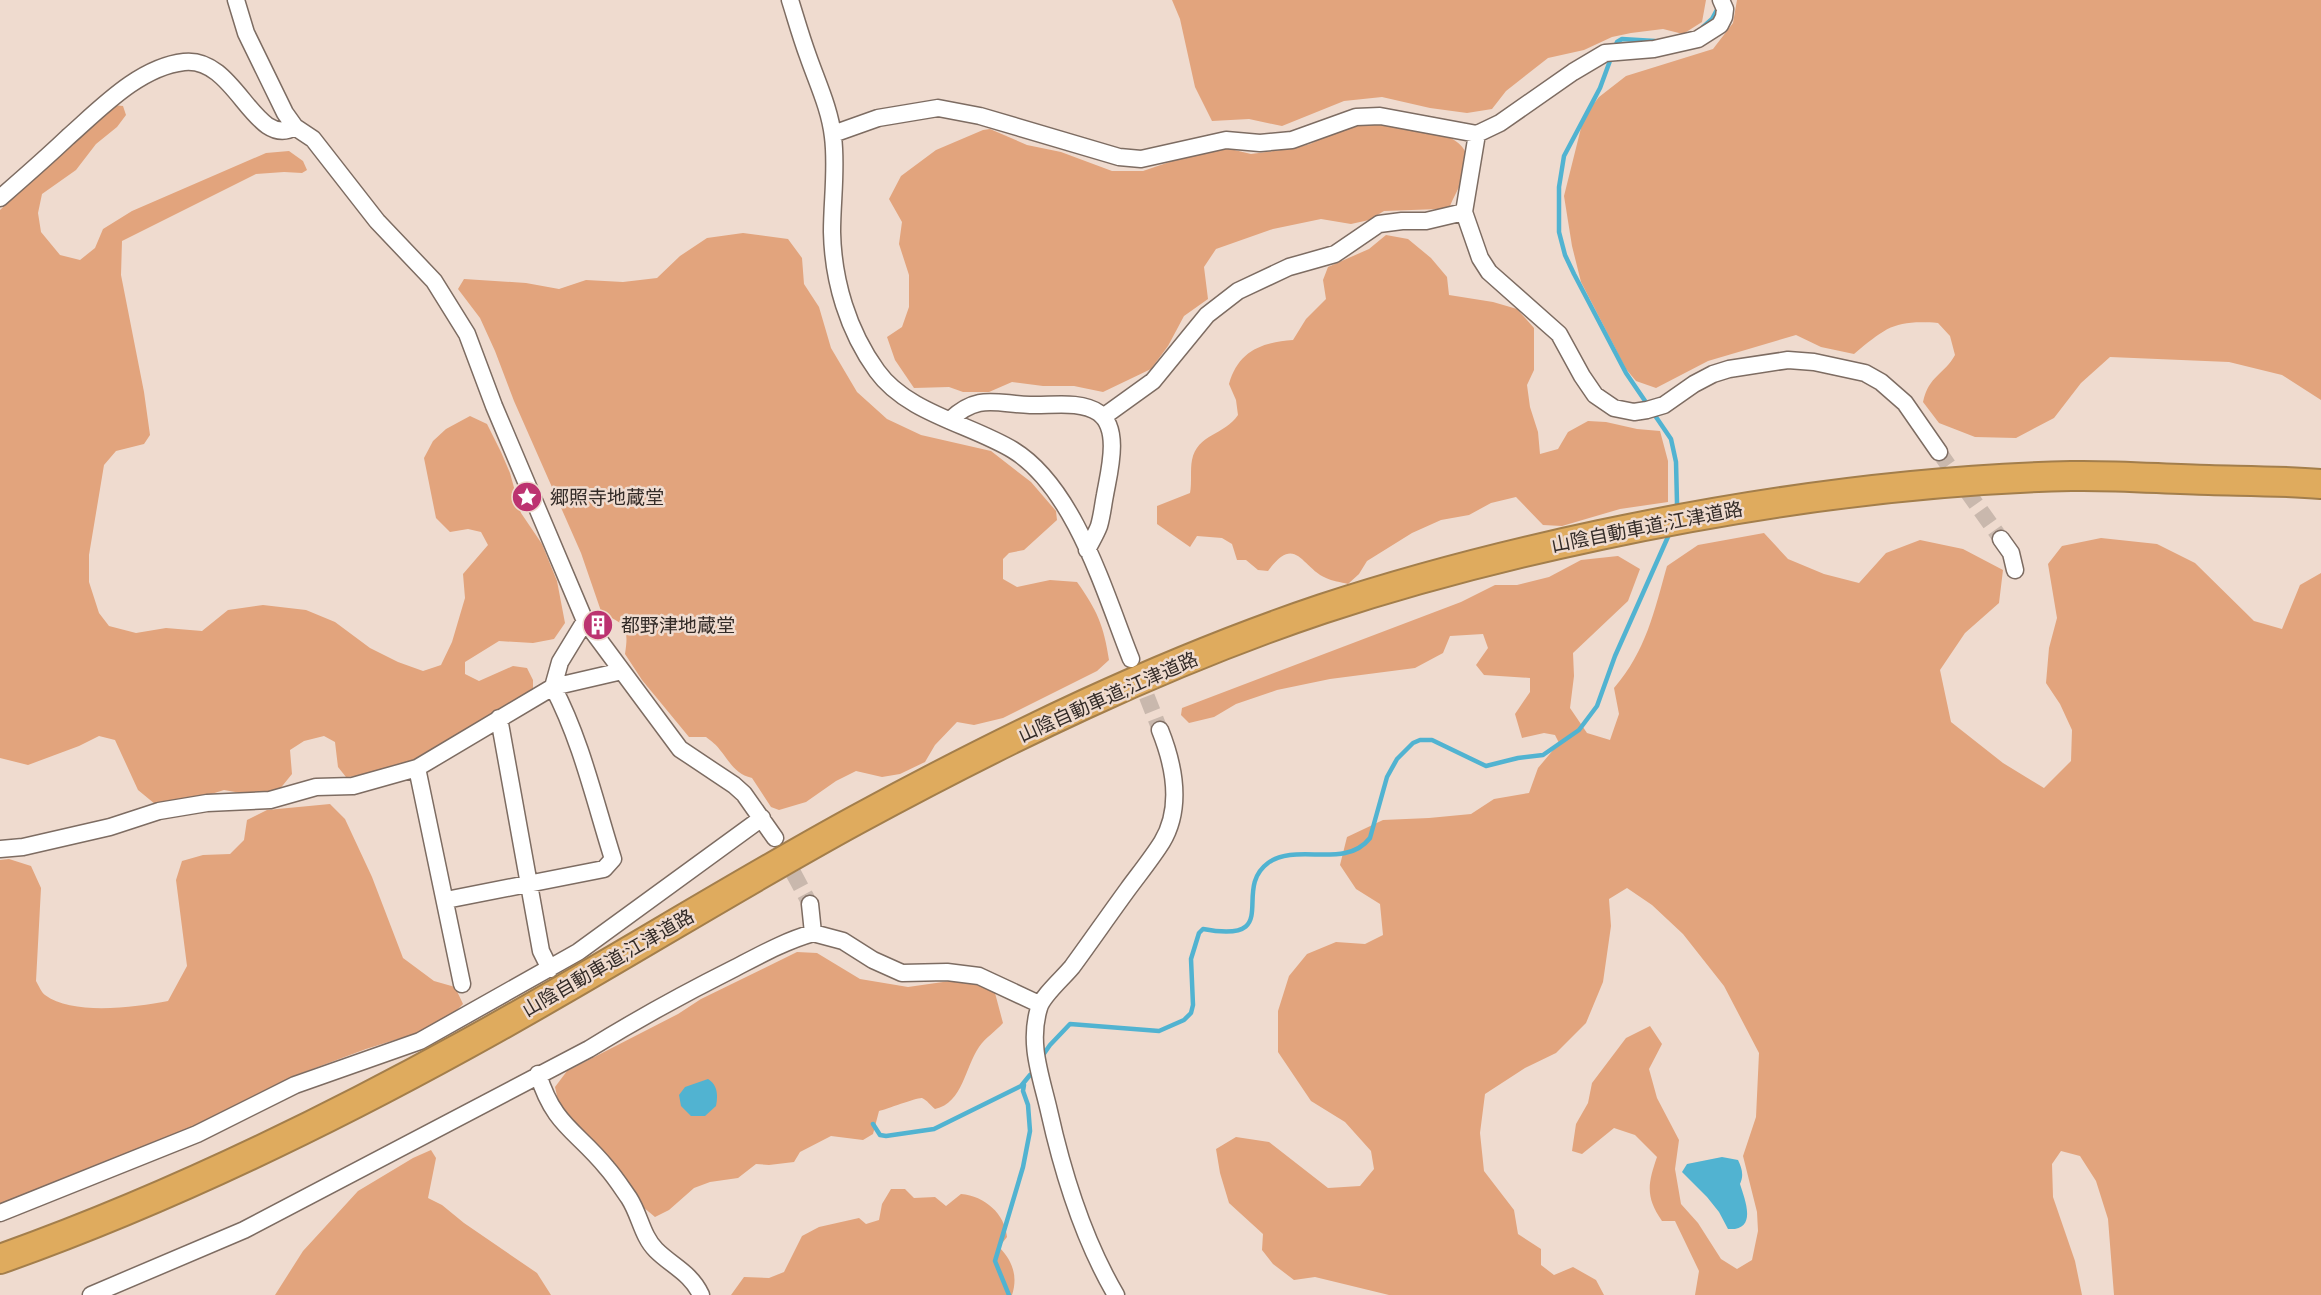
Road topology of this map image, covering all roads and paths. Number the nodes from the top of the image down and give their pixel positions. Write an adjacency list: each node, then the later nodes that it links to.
1 (236, 0): 4 (street)
2 (790, 0): 5 (street)
3 (1722, 2): 6 (street)
4 (295, 127): 7 (street); 16 (street)
5 (833, 134): 6 (street); 10 (street)
6 (1478, 134): 8 (street)
7 (0, 198)
8 (1464, 212): 9 (street); 11 (street)
9 (1103, 417): 10 (street); 14 (street)
10 (950, 420): 14 (street)
11 (1939, 452)
12 (2321, 484): 35 (highway, 山陰自動車道;江津道路)
13 (2001, 539): 15 (street)
14 (1087, 550): 17 (street)
15 (2015, 570)
16 (585, 621): 18 (street); 19 (street)
17 (1131, 659)
18 (622, 671): 19 (street); 23 (street)
19 (553, 687): 20 (street); 26 (street)
20 (499, 718): 22 (street); 26 (street)
21 (1160, 730): 32 (street)
22 (417, 768): 25 (street); 27 (street)
23 (762, 818): 24 (street); 30 (street)
24 (775, 838)
25 (0, 849)
26 (528, 884): 27 (street); 30 (street)
27 (446, 900): 31 (street)
28 (810, 904): 29 (street)
29 (813, 933): 32 (street); 33 (street)
30 (550, 969): 34 (street)
31 (462, 984)
32 (1039, 1004): 38 (street)
33 (538, 1074): 36 (street); 37 (street)
34 (0, 1213)
35 (0, 1259)
36 (91, 1295)
37 (701, 1295)
38 (1116, 1295)

